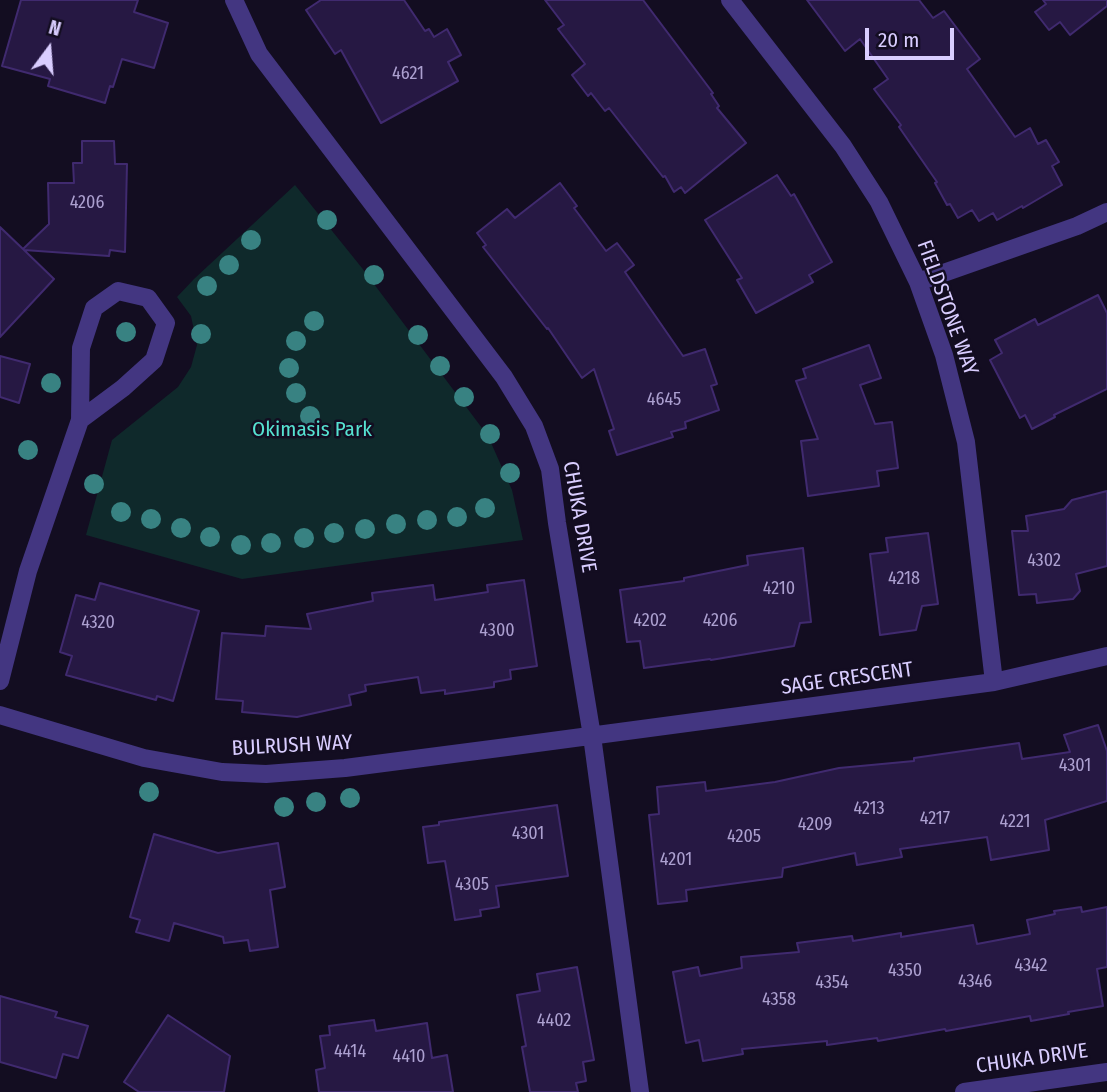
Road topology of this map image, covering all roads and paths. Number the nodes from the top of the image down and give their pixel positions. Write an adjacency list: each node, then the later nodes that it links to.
1 (234, 0): 10 (street, CHUKA DRIVE)
2 (730, 0): 4 (street, FIELDSTONE WAY)
3 (1107, 212): 4 (street)
4 (918, 282): 8 (street, FIELDSTONE WAY)
5 (80, 420): 5 (street); 7 (street)
6 (1107, 656): 8 (street, SAGE CRESCENT)
7 (0, 681)
8 (994, 682): 10 (street, SAGE CRESCENT)
9 (0, 715): 10 (street, BULRUSH WAY)
10 (592, 736): 12 (street, CHUKA DRIVE)
11 (1107, 1072): 13 (street, CHUKA DRIVE)
12 (639, 1092)
13 (964, 1092)

